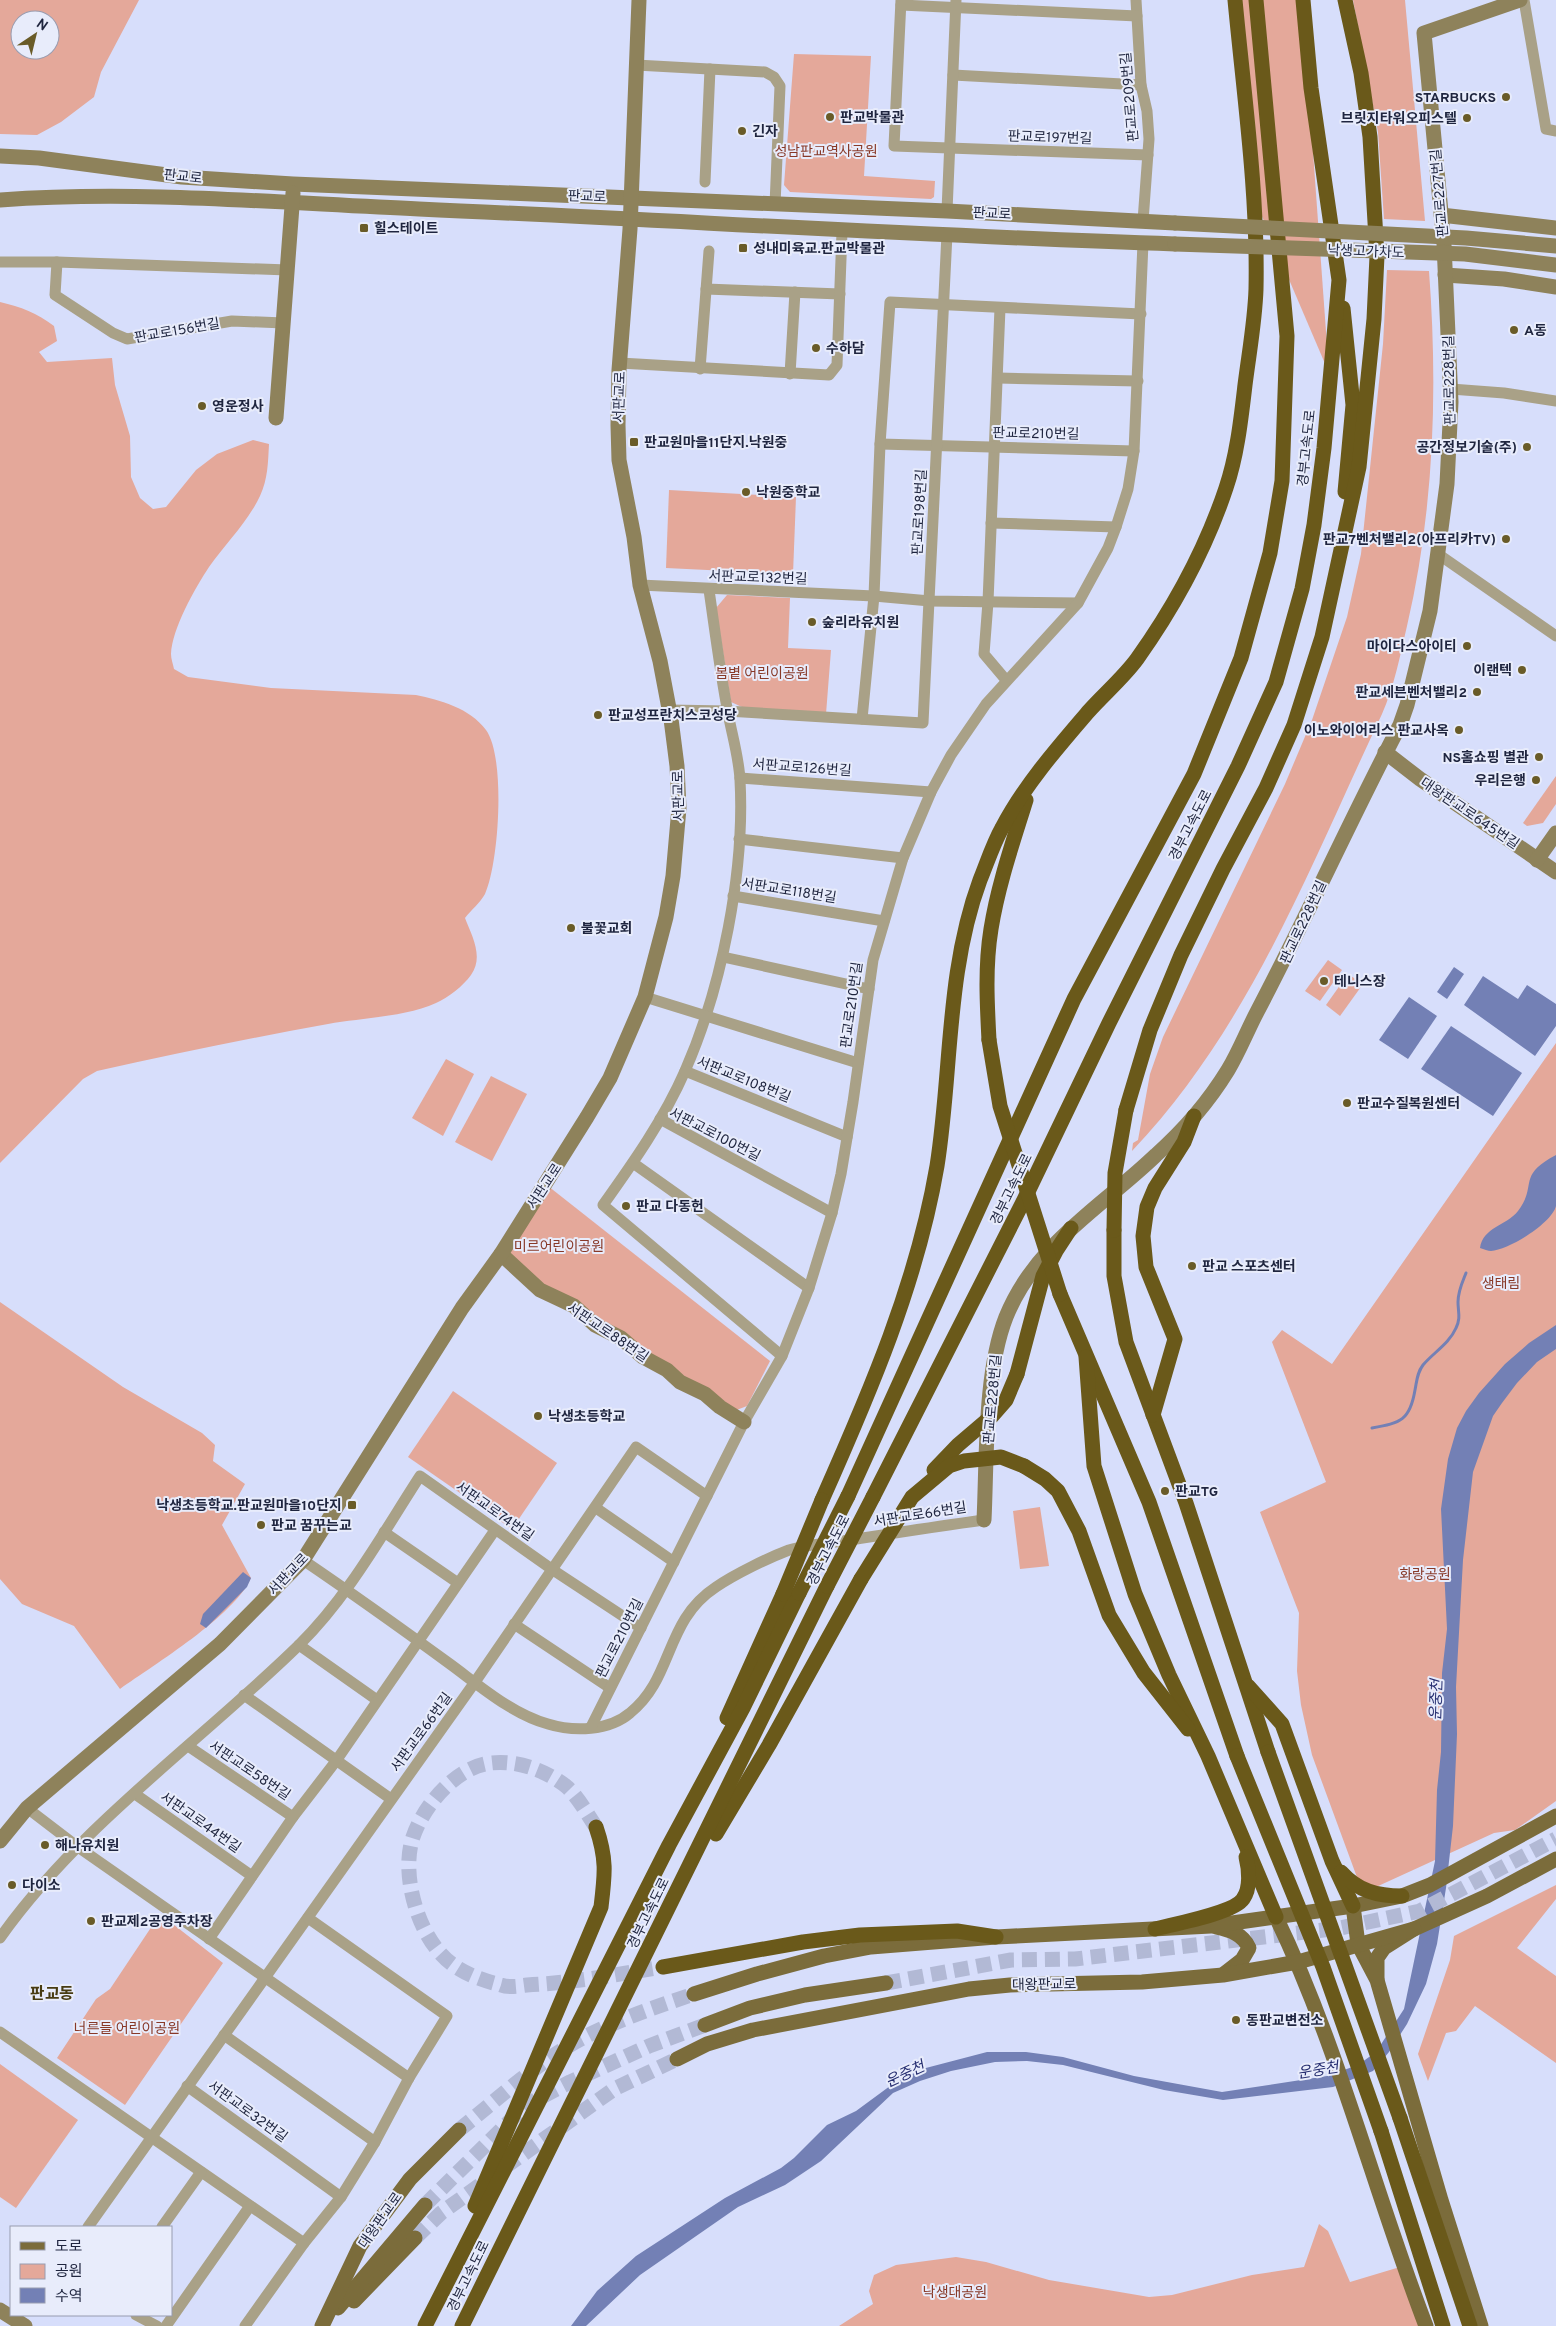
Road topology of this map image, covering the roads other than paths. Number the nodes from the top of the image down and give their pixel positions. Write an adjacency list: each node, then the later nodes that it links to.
1 (639, 0): 12 (street)
2 (1136, 0): 11 (street, 판교로209번길)
3 (1235, 0): 82 (highway)
4 (1256, 0): 141 (highway, 경부고속도로, bridge)
5 (1303, 0): 44 (highway, 경부고속도로)
6 (1345, 0): 68 (highway)
7 (1520, 0): 27 (street, 판교로227번길)
8 (1524, 0): 16 (street)
9 (901, 2): 10 (street, 판교로197번길); 17 (street, 판교로197번길)
10 (956, 3): 11 (street, 판교로197번길); 14 (street)
11 (1137, 16): 15 (street, 판교로209번길)
12 (636, 65): 13 (street); 22 (street)
13 (710, 69): 20 (street); 25 (street)
14 (953, 75): 15 (street); 17 (street)
15 (1141, 85): 18 (street, 판교로209번길)
16 (1556, 131)
17 (950, 148): 18 (street, 판교로197번길); 26 (street)
18 (1148, 155): 29 (street, 판교로209번길)
19 (0, 156): 21 (street, 판교로)
20 (706, 182)
21 (293, 184): 22 (street, 판교로); 24 (street)
22 (631, 197): 25 (street, 판교로); 28 (street, 서판교로)
23 (0, 200): 24 (street, 판교로)
24 (293, 203): 28 (street, 판교로); 42 (street)
25 (775, 204): 26 (street, 판교로)
26 (947, 211): 29 (street, 판교로)
27 (1441, 215): 31 (street); 36 (street, 판교로227번길)
28 (630, 218): 32 (street, 판교로); 53 (street, 서판교로)
29 (1143, 221): 30 (street, 판교로)
30 (1176, 223): 37 (street, 낙생고가차도, bridge)
31 (1556, 228)
32 (842, 232): 33 (street, 판교로); 48 (street)
33 (947, 234): 34 (street, 판교로); 49 (street, 판교로198번길)
34 (1143, 243): 35 (street, 판교로); 51 (street, 판교로210번길)
35 (1175, 244): 41 (street, 낙생고가차도, bridge)
36 (1444, 244): 43 (street, 판교로228번길)
37 (1556, 246)
38 (709, 251): 46 (street)
39 (0, 262): 40 (street)
40 (57, 262): 42 (street); 52 (street, 판교로156번길)
41 (1556, 265)
42 (288, 270): 52 (street)
43 (1446, 275): 45 (street); 58 (street, 판교로228번길)
44 (1339, 280): 68 (highway); 151 (highway, 경부고속도로, bridge)
45 (1556, 287)
46 (706, 289): 47 (street); 54 (street)
47 (795, 292): 48 (street); 55 (street)
48 (840, 294): 55 (street, 서판교로)
49 (943, 303): 50 (street); 61 (street); 62 (street, 판교로198번길)
50 (1000, 308): 51 (street); 56 (street)
51 (1141, 314): 57 (street, 판교로210번길)
52 (284, 323): 60 (street)
53 (620, 363): 54 (street, 서판교로); 69 (street, 서판교로)
54 (700, 369): 55 (street, 서판교로)
55 (790, 374)
56 (998, 378): 57 (street); 63 (street)
57 (1138, 381): 64 (street, 판교로210번길)
58 (1451, 389): 59 (street); 67 (street, 판교로228번길)
59 (1556, 401)
60 (276, 418)
61 (880, 444): 62 (street); 71 (street)
62 (937, 445): 63 (street, 판교로210번길); 72 (street, 판교로198번길)
63 (994, 448): 64 (street, 판교로210번길); 65 (street)
64 (1134, 450): 66 (street, 판교로210번길)
65 (991, 523): 66 (street); 73 (street)
66 (1116, 527): 74 (street, 판교로210번길)
67 (1438, 554): 75 (street); 80 (street, 판교로228번길)
68 (1338, 561): 107 (highway, bridge)
69 (640, 585): 70 (street, 서판교로132번길); 77 (street, 서판교로)
70 (708, 590): 71 (street, 서판교로132번길); 78 (street, 서판교로126번길)
71 (874, 596): 72 (street, 서판교로132번길); 79 (street)
72 (930, 601): 73 (street, 서판교로132번길); 79 (street, 판교로198번길)
73 (988, 602): 74 (street, 서판교로132번길); 76 (street)
74 (1078, 603): 76 (street, 판교로210번길)
75 (1556, 636)
76 (1006, 680): 83 (street, 판교로210번길)
77 (670, 710): 78 (street); 93 (street, 서판교로)
78 (727, 711): 79 (street); 81 (street, 서판교로126번길)
79 (862, 719)
80 (1385, 752): 87 (street, 대왕판교로645번길); 97 (street, 판교로228번길)
81 (740, 778): 83 (street, 서판교로126번길); 85 (street, 서판교로118번길)
82 (1033, 779): 106 (highway, bridge); 141 (highway, bridge)
83 (931, 792): 86 (street, 판교로210번길)
84 (1556, 833): 87 (street)
85 (739, 838): 86 (street); 89 (street, 서판교로118번길)
86 (903, 858): 90 (street, 판교로210번길)
87 (1537, 860): 88 (street, 대왕판교로645번길)
88 (1556, 872)
89 (732, 896): 90 (street, 서판교로118번길); 91 (street, 서판교로108번길)
90 (884, 921): 92 (street, 판교로210번길)
91 (723, 957): 92 (street); 94 (street, 서판교로108번길)
92 (869, 989): 95 (street, 판교로210번길)
93 (645, 997): 94 (street); 103 (street, 서판교로)
94 (706, 1014): 95 (street); 96 (street, 서판교로108번길)
95 (858, 1063): 99 (street, 판교로210번길)
96 (685, 1071): 98 (street); 99 (street, 서판교로108번길)
97 (1194, 1116): 102 (street, 판교로228번길); 107 (highway)
98 (660, 1119): 100 (street, 서판교로100번길); 101 (street, 서판교로100번길)
99 (847, 1137): 101 (street, 판교로210번길)
100 (633, 1163): 104 (street); 105 (street)
101 (832, 1213): 104 (street, 판교로210번길)
102 (1071, 1228): 110 (highway, bridge); 112 (street, 판교로228번길)
103 (500, 1254): 108 (street, 서판교로88번길); 115 (street, 서판교로)
104 (809, 1288): 105 (street, 판교로210번길)
105 (782, 1356): 108 (street, 판교로210번길)
106 (1086, 1357): 131 (highway); 193 (highway, bridge)
107 (1154, 1415): 124 (highway)
108 (744, 1422): 109 (street, 판교로210번길)
109 (707, 1496): 111 (street); 116 (street, 판교로210번길)
110 (912, 1497): 131 (highway, bridge); 151 (highway, bridge)
111 (596, 1508): 116 (street); 117 (street)
112 (984, 1520): 129 (street, 서판교로66번길)
113 (495, 1530): 114 (street, 서판교로74번길); 117 (street, 서판교로74번길); 118 (street)
114 (384, 1532): 118 (street); 119 (street)
115 (303, 1560): 119 (street, 서판교로66번길); 135 (street, 서판교로)
116 (674, 1562): 121 (street, 판교로210번길)
117 (553, 1570): 120 (street, 서판교로66번길); 121 (street, 서판교로74번길)
118 (458, 1583): 122 (street)
119 (345, 1589): 122 (street, 서판교로66번길); 123 (street)
120 (514, 1624): 125 (street, 서판교로66번길); 126 (street)
121 (640, 1628): 126 (street, 판교로210번길)
122 (418, 1641): 125 (street, 서판교로66번길); 128 (street)
123 (299, 1645): 127 (street, 서판교로58번길); 128 (street)
124 (1243, 1679): 144 (highway); 194 (highway, bridge)
125 (475, 1682): 129 (street, 서판교로66번길); 134 (street, 서판교로66번길)
126 (610, 1688): 129 (street, 판교로210번길)
127 (244, 1695): 130 (street, 서판교로58번길); 132 (street)
128 (377, 1700): 132 (street, 서판교로58번길)
129 (591, 1727)
130 (188, 1746): 133 (street); 137 (street, 서판교로58번길)
131 (1208, 1756): 139 (highway)
132 (336, 1761): 134 (street); 137 (street, 서판교로58번길)
133 (135, 1794): 142 (street); 145 (street, 서판교로44번길)
134 (391, 1799): 149 (street)
135 (27, 1808): 140 (street, 서판교로); 142 (street)
136 (1556, 1816): 146 (main road)
137 (293, 1817): 145 (street)
138 (596, 1827): 190 (highway)
139 (1240, 1828): 148 (highway); 152 (highway)
140 (0, 1842)
141 (669, 1845): 190 (highway, 경부고속도로)
142 (78, 1847): 154 (street); 156 (street)
143 (1556, 1859): 155 (main road, 대왕판교로)
144 (1332, 1860): 146 (highway); 147 (highway)
145 (252, 1876): 156 (street)
146 (1402, 1896): 147 (main road)
147 (1353, 1906): 148 (main road); 157 (main road)
148 (1276, 1917): 150 (main road); 158 (main road)
149 (308, 1918): 161 (street); 169 (street)
150 (1212, 1926): 152 (main road); 160 (main road)
151 (659, 1928): 191 (highway, 경부고속도로)
152 (1155, 1930): 153 (main road)
153 (996, 1937): 159 (highway); 164 (main road)
154 (0, 1938)
155 (1396, 1938): 157 (main road, 대왕판교로); 163 (main road)
156 (208, 1939): 161 (street)
157 (1358, 1944): 158 (main road, 대왕판교로); 163 (main road)
158 (1298, 1962): 160 (main road, 대왕판교로); 192 (main road)
159 (663, 1967)
160 (1223, 1974): 168 (main road, 대왕판교로)
161 (265, 1978): 167 (street); 169 (street)
162 (886, 1983): 165 (main road)
163 (1378, 1988): 195 (main road)
164 (694, 1994)
165 (705, 2026)
166 (0, 2032): 172 (street)
167 (224, 2035): 170 (street); 173 (street)
168 (677, 2059)
169 (408, 2078): 173 (street)
170 (187, 2086): 172 (street, 서판교로32번길); 175 (street, 서판교로32번길)
171 (459, 2130): 188 (main road, 대왕판교로)
172 (151, 2137): 174 (street); 178 (street, 서판교로32번길)
173 (376, 2142): 175 (street)
174 (201, 2172): 177 (street); 179 (street)
175 (341, 2198): 181 (street)
176 (425, 2205): 188 (main road, 대왕판교로)
177 (250, 2206): 181 (street); 186 (street)
178 (89, 2226)
179 (163, 2226)
180 (415, 2238): 189 (main road)
181 (304, 2243): 187 (street)
182 (0, 2310): 184 (street)
183 (138, 2316): 185 (street)
184 (25, 2326)
185 (157, 2326)
186 (166, 2326)
187 (245, 2326)
188 (324, 2326)
189 (330, 2326)
190 (423, 2326)
191 (462, 2326)
192 (1426, 2326)
193 (1443, 2326)
194 (1470, 2326)
195 (1481, 2326)

